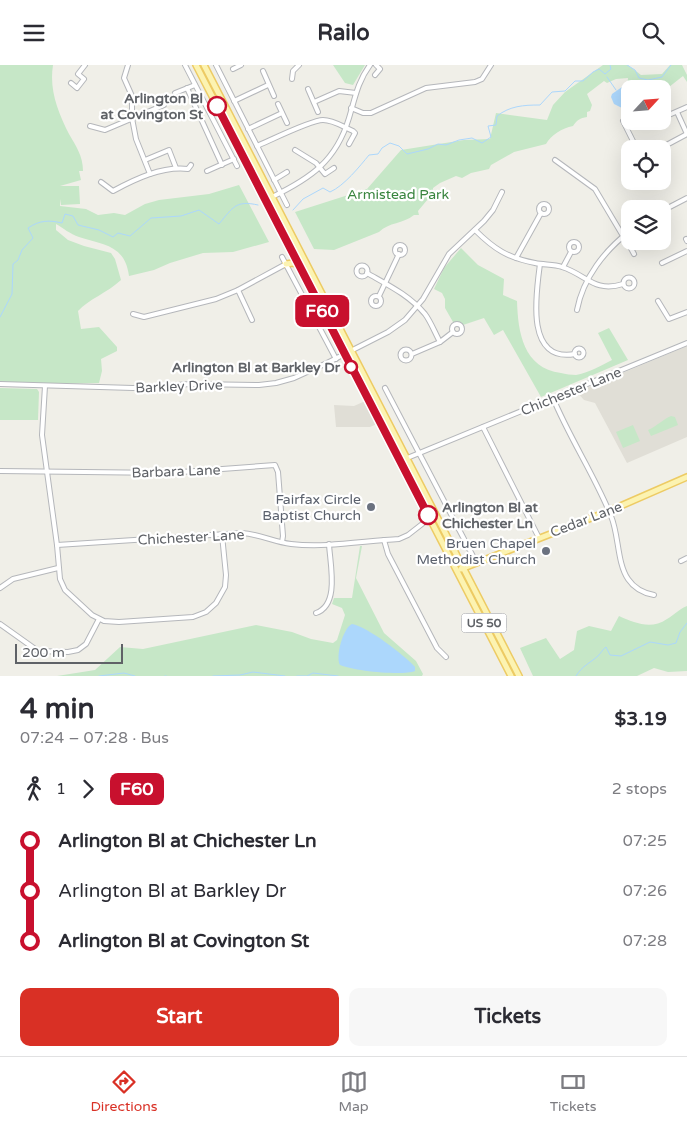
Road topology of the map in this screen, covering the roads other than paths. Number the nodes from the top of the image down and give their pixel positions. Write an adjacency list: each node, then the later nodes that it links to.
1 (85, 65): 18 (street)
2 (128, 65): 36 (street)
3 (195, 65): 12 (street); 80 (main road, US 50)
4 (204, 65): 62 (main road, US 50)
5 (216, 65): 26 (street)
6 (241, 65): 13 (street)
7 (299, 65): 17 (street)
8 (370, 65): 24 (street)
9 (376, 65): 14 (street)
10 (385, 65): 14 (street)
11 (491, 65): 31 (street)
12 (186, 67): 19 (street)
13 (233, 69)
14 (380, 69): 16 (street)
15 (264, 71): 20 (street)
16 (375, 75)
17 (292, 79)
18 (71, 83)
19 (195, 85): 21 (street); 46 (street)
20 (268, 85): 25 (street); 26 (street)
21 (187, 88): 23 (street); 50 (street)
22 (308, 89): 27 (street)
23 (175, 93)
24 (356, 93): 27 (street); 31 (street)
25 (274, 96)
26 (234, 101): 40 (street)
27 (314, 102): 33 (street)
28 (278, 104): 34 (street)
29 (164, 105): 36 (street)
30 (687, 107): 32 (street)
31 (351, 108): 39 (street)
32 (677, 111): 35 (street); 41 (street)
33 (318, 112)
34 (282, 113): 37 (street); 40 (street)
35 (671, 114)
36 (132, 119): 38 (street); 47 (street)
37 (287, 123)
38 (90, 126)
39 (346, 128): 43 (street); 44 (street); 53 (street)
40 (248, 129): 44 (street)
41 (687, 134): 42 (street)
42 (671, 143)
43 (349, 144)
44 (257, 145): 58 (street)
45 (295, 150): 53 (street)
46 (234, 159): 50 (street); 51 (street)
47 (145, 160): 52 (street); 57 (street)
48 (555, 160): 68 (street)
49 (191, 165): 52 (street)
50 (222, 165): 55 (street)
51 (237, 166)
52 (176, 167): 57 (street)
53 (320, 168): 54 (street); 61 (street)
54 (334, 168)
55 (208, 171)
56 (287, 173): 58 (street)
57 (150, 175): 59 (street)
58 (274, 180): 61 (street)
59 (101, 182)
60 (502, 192): 67 (street, Barkley Drive)
61 (281, 193): 62 (street); 64 (street)
62 (272, 197): 97 (main road, US 50)
63 (687, 198): 65 (street)
64 (287, 205)
65 (671, 206)
66 (541, 213): 76 (street)
67 (475, 230): 76 (street); 89 (street, Barkley Drive)
68 (621, 233)
69 (621, 238): 83 (street)
70 (632, 250): 74 (street)
71 (687, 251): 77 (street)
72 (571, 252): 81 (street)
73 (399, 254): 84 (street)
74 (634, 254)
75 (282, 257): 78 (street)
76 (516, 259): 79 (street)
77 (662, 263)
78 (286, 264): 80 (main road); 86 (street); 101 (street)
79 (540, 264): 81 (street); 99 (street)
80 (299, 265): 98 (main road, US 50)
81 (563, 267): 83 (street)
82 (367, 273): 84 (street)
83 (587, 280): 85 (street); 90 (street)
84 (385, 283): 87 (street); 89 (street)
85 (623, 284)
86 (238, 290): 92 (street); 93 (street)
87 (379, 297)
88 (658, 301): 91 (street)
89 (418, 307): 95 (street); 97 (street, Barkley Drive)
90 (577, 310)
91 (687, 313)
92 (133, 314)
93 (252, 320)
94 (453, 332): 95 (street)
95 (440, 342): 100 (street)
96 (687, 343): 105 (street, Chichester Lane)
97 (351, 351): 98 (street, Barkley Drive); 108 (main road, US 50)
98 (345, 354): 101 (street, Barkley Drive); 109 (main road, US 50)
99 (575, 354)
100 (412, 355)
101 (336, 359): 103 (street, Barkley Drive)
102 (0, 384): 103 (street, Barkley Drive)
103 (44, 386): 111 (street)
104 (385, 388): 107 (street)
105 (553, 398): 106 (street, Chichester Lane); 113 (street)
106 (482, 427): 107 (street, Chichester Lane); 117 (street)
107 (420, 453): 108 (street, Chichester Lane); 123 (street)
108 (406, 458): 109 (street, Chichester Lane); 114 (main road, US 50)
109 (400, 461): 115 (main road, US 50)
110 (0, 471): 111 (street, Barbara Lane)
111 (46, 471): 119 (street, Barbara Lane); 121 (street)
112 (687, 477): 113 (main road, Cedar Lane)
113 (609, 511): 117 (main road, Cedar Lane); 129 (street)
114 (435, 514): 115 (street, Chichester Lane); 125 (main road, US 50)
115 (429, 518): 118 (street, Chichester Lane); 127 (main road, US 50)
116 (222, 535): 119 (street, Chichester Lane); 121 (street, Chichester Lane); 131 (street)
117 (539, 538): 123 (main road, Cedar Lane)
118 (384, 540): 120 (street, Chichester Lane); 133 (street)
119 (282, 542): 120 (street, Chichester Lane)
120 (329, 544): 130 (street)
121 (57, 545): 126 (street)
122 (687, 558): 124 (street)
123 (476, 561): 125 (main road, Cedar Lane)
124 (681, 561)
125 (463, 567): 127 (main road, Cedar Lane); 135 (main road, US 50)
126 (58, 568): 128 (street); 131 (street)
127 (456, 571): 134 (main road, US 50)
128 (0, 588)
129 (654, 595)
130 (316, 613)
131 (99, 619): 132 (street)
132 (0, 624)
133 (446, 657)
134 (511, 676)
135 (519, 676)

